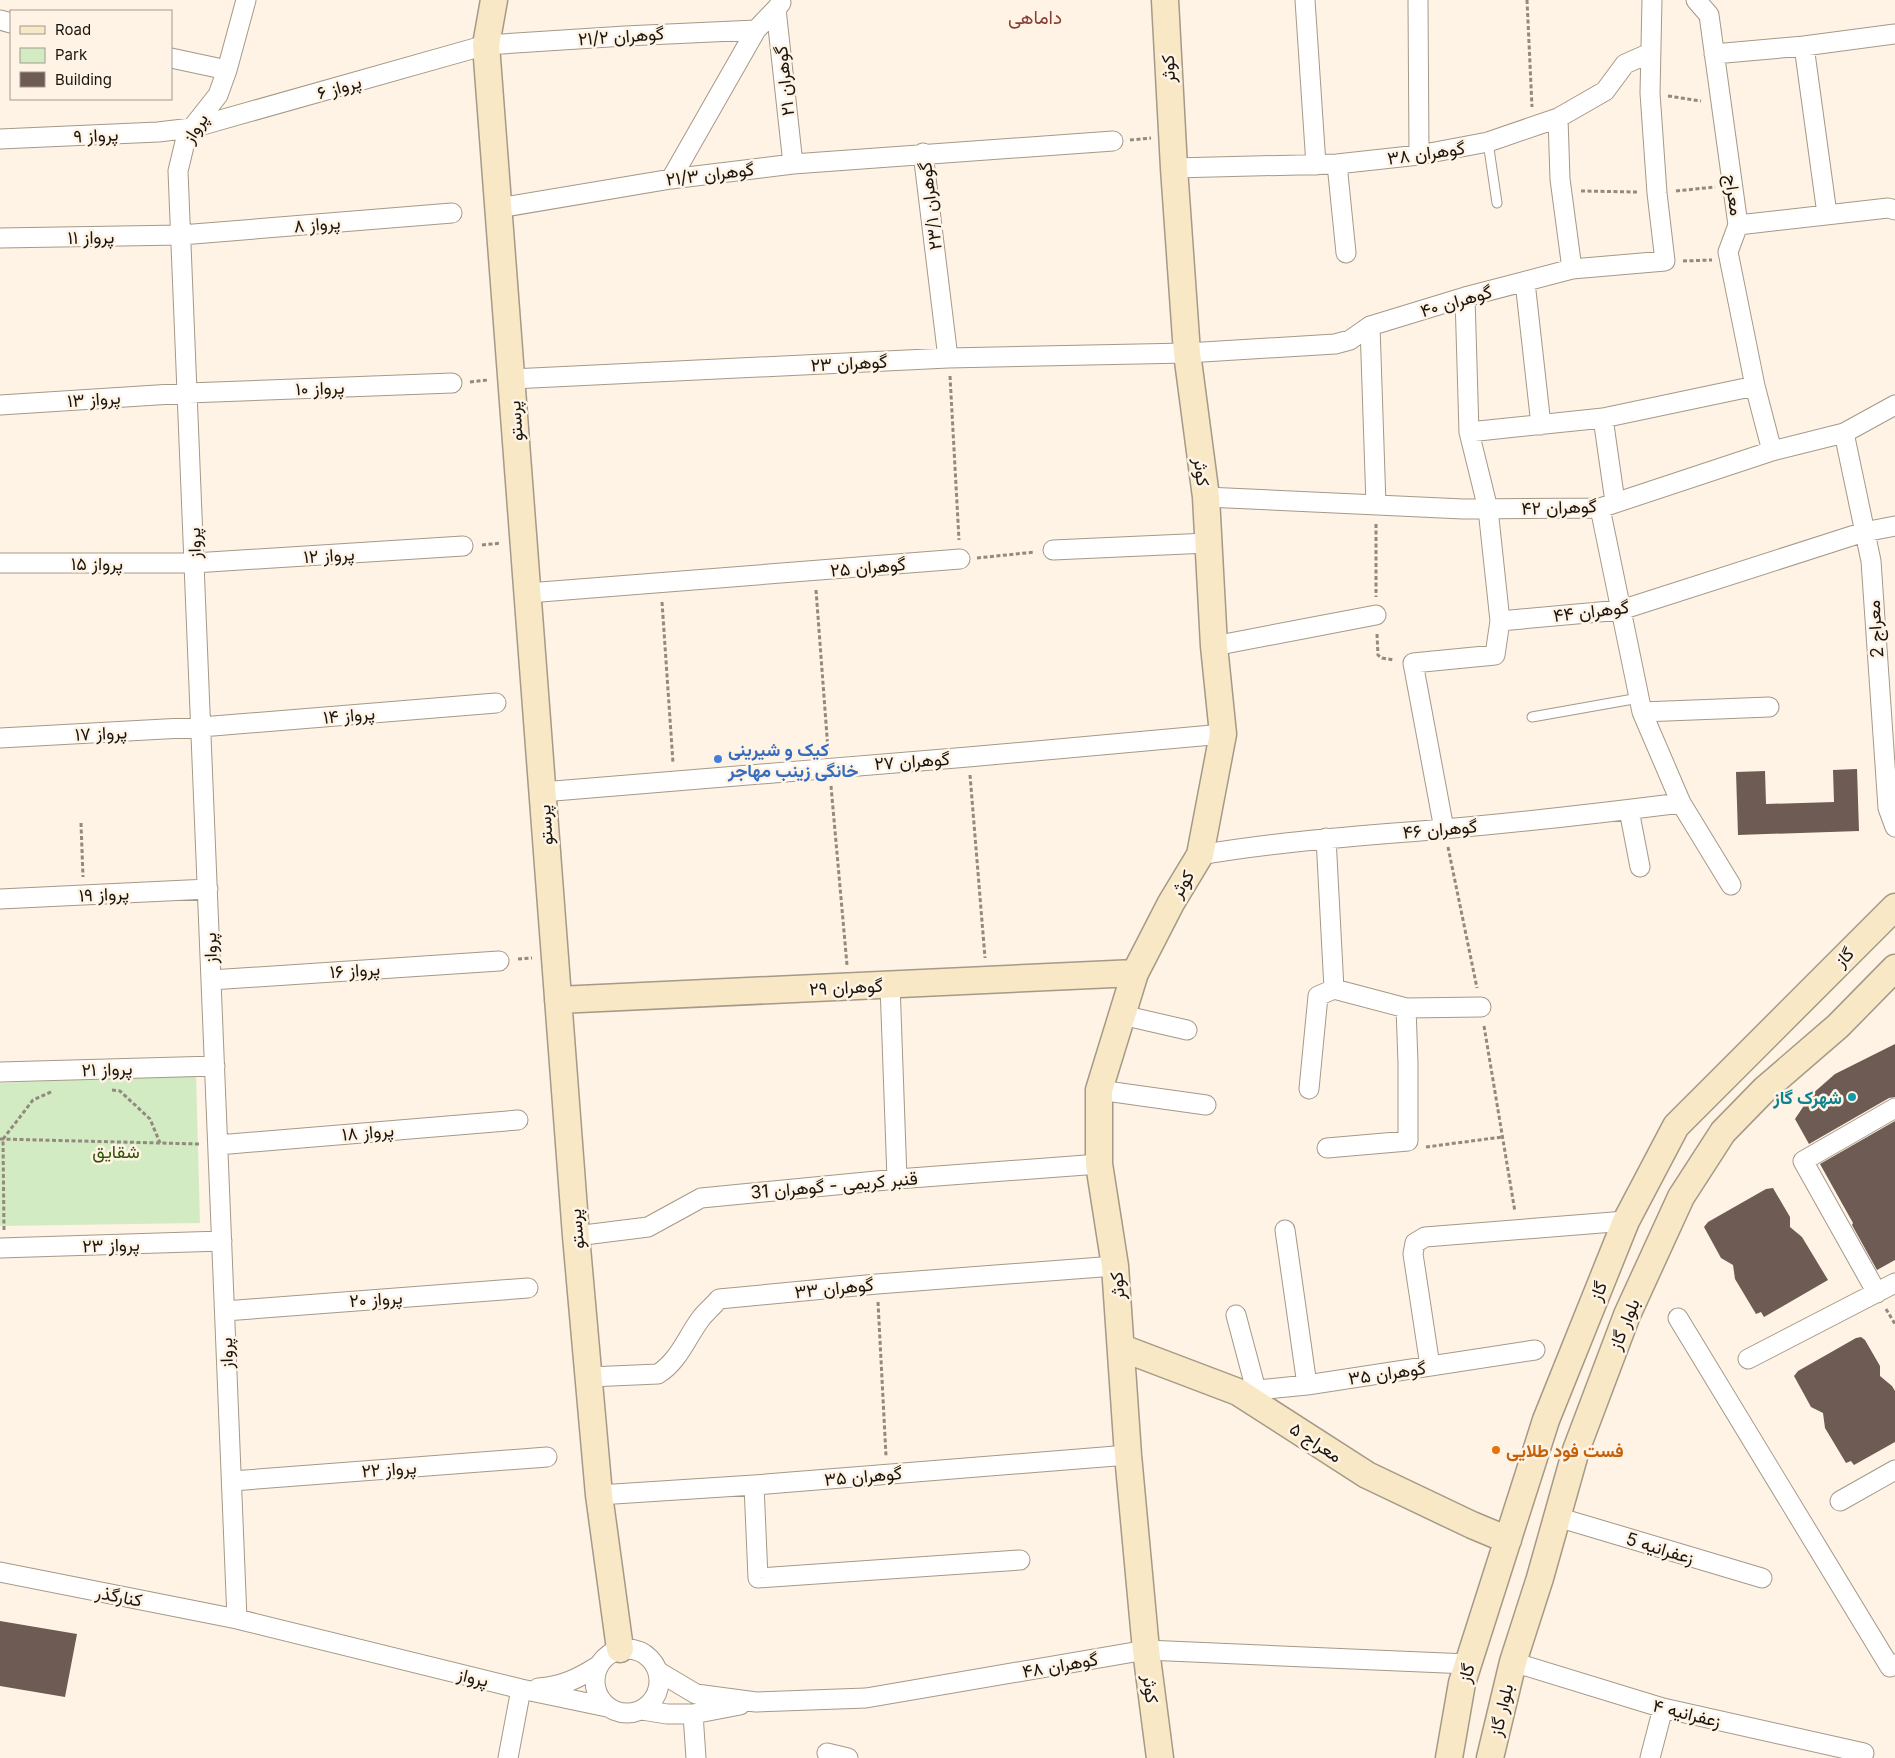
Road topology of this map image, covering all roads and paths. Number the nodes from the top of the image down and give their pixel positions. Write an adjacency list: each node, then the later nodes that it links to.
1 (246, 0): 17 (street, پرواز)
2 (494, 0): 12 (street, پرستو)
3 (1165, 0): 23 (street, کوثر)
4 (1305, 0): 31 (street)
5 (1418, 0): 28 (street)
6 (1527, 0): 22 (path)
7 (1652, 0): 14 (street)
8 (1696, 0): 15 (street, معراج)
9 (780, 4): 10 (street); 29 (street, گوهران ۲۱)
10 (756, 30): 12 (street, گوهران ۲۱/۲); 33 (street)
11 (1895, 34): 13 (street)
12 (486, 45): 21 (street, پرواز ۶); 35 (street, پرستو)
13 (1804, 46): 15 (street); 38 (street)
14 (1650, 53): 18 (street); 20 (street, گوهران ۳۸)
15 (1714, 54): 19 (street, معراج)
16 (172, 58): 17 (street)
17 (227, 70): 21 (street, پرواز)
18 (1650, 94): 19 (path); 44 (street)
19 (1722, 104): 39 (street, معراج)
20 (1558, 118): 22 (street, گوهران ۳۸); 45 (street)
21 (192, 128): 24 (street, پرواز ۹); 40 (street, پرواز)
22 (1534, 128): 26 (street, گوهران ۳۸)
23 (1172, 137): 25 (path); 32 (street, کوثر)
24 (0, 139)
25 (1113, 141): 27 (street, گوهران ۲۳/۱)
26 (1488, 142): 28 (street, گوهران ۳۸); 34 (lane)
27 (923, 154): 29 (street, گوهران ۲۱/۳); 50 (street, گوهران ۲۳/۱)
28 (1419, 155): 30 (street, گوهران ۳۸)
29 (793, 164): 33 (street, گوهران ۲۱/۳)
30 (1337, 164): 31 (street, گوهران ۳۸); 42 (street)
31 (1316, 165): 32 (street, گوهران ۳۸)
32 (1174, 168): 49 (street, کوثر)
33 (671, 179): 35 (street, گوهران ۲۱/۳)
34 (1496, 203)
35 (499, 208): 51 (street, پرستو)
36 (1895, 210): 38 (street)
37 (452, 213): 40 (street, پرواز ۸)
38 (1827, 214): 39 (street)
39 (1738, 225): 43 (street, معراج)
40 (181, 236): 41 (street, پرواز ۱۱); 54 (street, پرواز)
41 (0, 238)
42 (1346, 253)
43 (1730, 259): 44 (path); 53 (street, معراج)
44 (1665, 261): 45 (street, گوهران ۴۰)
45 (1572, 269): 46 (street, گوهران ۴۰)
46 (1525, 282): 47 (street, گوهران ۴۰); 58 (street)
47 (1466, 297): 48 (street, گوهران ۴۰); 59 (street)
48 (1370, 326): 49 (street, گوهران ۴۰); 64 (street)
49 (1187, 353): 50 (street, گوهران ۲۳); 62 (street, کوثر)
50 (948, 358): 51 (street, گوهران ۲۳); 72 (path)
51 (512, 379): 52 (path); 68 (street, پرستو)
52 (452, 383): 54 (street, پرواز ۱۰)
53 (1755, 386): 57 (street); 61 (street, معراج)
54 (188, 393): 55 (street, پرواز ۱۳); 74 (street, پرواز)
55 (0, 405)
56 (1895, 405): 60 (street, گوهران ۴۲)
57 (1603, 418): 58 (street); 63 (street)
58 (1541, 425): 59 (street)
59 (1469, 432): 65 (street)
60 (1844, 433): 61 (street, گوهران ۴۲); 67 (street, معراج 2)
61 (1772, 451): 63 (street, گوهران ۴۲)
62 (1206, 497): 64 (street, گوهران ۴۲); 69 (street, کوثر)
63 (1608, 505): 65 (street, گوهران ۴۲); 78 (street)
64 (1376, 506): 65 (street, گوهران ۴۲); 79 (path)
65 (1488, 509): 80 (street)
66 (1895, 526): 67 (street, گوهران ۴۴)
67 (1864, 532): 78 (street, گوهران ۴۴); 97 (street, معراج 2)
68 (524, 542): 70 (path); 77 (street, پرستو)
69 (1208, 543): 71 (street); 81 (street, کوثر)
70 (463, 546): 74 (street, پرواز ۱۲)
71 (1052, 550): 72 (path)
72 (960, 559): 75 (street, گوهران ۲۵)
73 (0, 563): 74 (street, پرواز ۱۵)
74 (194, 563): 87 (street, پرواز)
75 (815, 572): 76 (street, گوهران ۲۵); 91 (path)
76 (661, 584): 77 (street, گوهران ۲۵); 92 (path)
77 (528, 593): 93 (street, پرستو)
78 (1621, 610): 80 (street, گوهران ۴۴); 84 (street)
79 (1376, 615): 81 (street); 82 (path)
80 (1500, 621): 82 (street)
81 (1214, 646): 88 (street, کوثر)
82 (1413, 663): 98 (street)
83 (496, 703): 87 (street, پرواز ۱۴)
84 (1640, 705): 85 (street); 86 (lane); 94 (street)
85 (1769, 707)
86 (1532, 717)
87 (201, 727): 89 (street, پرواز ۱۷); 103 (street, پرواز)
88 (1223, 734): 90 (street, گوهران ۲۷); 100 (street, کوثر)
89 (0, 738)
90 (968, 757): 91 (street, گوهران ۲۷); 112 (path)
91 (830, 768): 92 (street, گوهران ۲۷); 114 (path)
92 (675, 781): 93 (street, گوهران ۲۷)
93 (542, 792): 107 (street, پرستو)
94 (1681, 803): 95 (street, گوهران ۴۶); 102 (street)
95 (1629, 810): 98 (street, گوهران ۴۶); 101 (street)
96 (81, 823): 104 (path)
97 (1895, 827)
98 (1444, 829): 99 (street, گوهران ۴۶); 117 (path)
99 (1326, 838): 100 (street, گوهران ۴۶); 115 (street)
100 (1200, 855): 110 (street, کوثر)
101 (1640, 867)
102 (1731, 885)
103 (208, 889): 104 (street, پرواز ۱۹); 111 (street, پرواز)
104 (84, 895): 105 (street, پرواز ۱۹)
105 (0, 899)
106 (1895, 907): 138 (street, گاز)
107 (555, 956): 108 (path); 116 (street, پرستو)
108 (499, 961): 111 (street, پرواز ۱۶)
109 (1895, 968): 167 (street, بلوار گاز)
110 (1135, 973): 112 (street, گوهران ۲۹); 119 (street, کوثر)
111 (211, 980): 121 (street, پرواز)
112 (987, 980): 113 (street, گوهران ۲۹)
113 (890, 984): 114 (street, گوهران ۲۹); 137 (street)
114 (849, 986): 116 (street, گوهران ۲۹)
115 (1334, 989): 118 (street); 125 (street)
116 (558, 1000): 141 (street, پرستو)
117 (1481, 1007): 118 (street); 130 (path)
118 (1406, 1008): 132 (street)
119 (1122, 1015): 120 (street); 126 (street, کوثر)
120 (1187, 1030)
121 (215, 1066): 122 (street, پرواز ۲۱); 134 (street, پرواز)
122 (0, 1072)
123 (59, 1088): 131 (path)
124 (111, 1089): 133 (path)
125 (1309, 1089)
126 (1100, 1090): 127 (street); 136 (street, کوثر)
127 (1206, 1105)
128 (1895, 1108): 148 (street)
129 (518, 1120): 134 (street, پرواز ۱۸)
130 (1502, 1137): 132 (path); 140 (path)
131 (2, 1139): 133 (path); 143 (path)
132 (1408, 1141): 135 (street)
133 (160, 1143): 134 (path)
134 (218, 1145): 142 (street, پرواز)
135 (1328, 1148)
136 (1099, 1164): 137 (street, قنبر کریمی - گوهران 31); 144 (street, کوثر)
137 (897, 1179): 141 (street, قنبر کریمی - گوهران 31)
138 (1626, 1221): 140 (street); 168 (street, گاز)
139 (1285, 1230): 157 (street)
140 (1507, 1231): 155 (street)
141 (576, 1236): 156 (street, پرستو)
142 (222, 1241): 143 (street, پرواز ۲۳); 149 (street, پرواز)
143 (2, 1248)
144 (1115, 1266): 146 (street, گوهران ۳۳); 152 (street, کوثر)
145 (1895, 1283): 148 (street)
146 (877, 1284): 156 (street, گوهران ۳۳); 162 (path)
147 (528, 1288): 149 (street, پرواز ۲۰)
148 (1877, 1293): 154 (street)
149 (225, 1311): 163 (street, پرواز)
150 (1236, 1315): 158 (street)
151 (1678, 1318): 178 (street)
152 (1122, 1348): 158 (street, معراج ۵); 159 (street, کوثر)
153 (1535, 1350): 155 (street, گوهران ۳۵)
154 (1748, 1359)
155 (1430, 1366): 157 (street, گوهران ۳۵)
156 (588, 1377): 165 (street, پرستو)
157 (1308, 1384): 158 (street, گوهران ۳۵)
158 (1247, 1391): 168 (street, معراج ۵)
159 (1128, 1455): 162 (street, گوهران ۳۵); 174 (street, کوثر)
160 (547, 1457): 163 (street, پرواز ۲۲)
161 (1895, 1470): 166 (street)
162 (887, 1474): 164 (street, گوهران ۳۵)
163 (232, 1481): 172 (street, پرواز)
164 (754, 1484): 165 (street, گوهران ۳۵); 169 (street)
165 (599, 1495): 173 (street, پرستو)
166 (1840, 1501)
167 (1557, 1518): 171 (street, 5 زعفرانیه); 175 (street, بلوار گاز)
168 (1508, 1540): 176 (street, گاز)
169 (1020, 1560)
170 (0, 1572): 172 (street, کنارگذر)
171 (1762, 1578)
172 (237, 1619): 180 (street, پرواز)
173 (620, 1649): 177 (street); 179 (street)
174 (1146, 1650): 176 (street, گوهران ۴۸); 181 (street, گوهران ۴۸); 191 (street, کوثر)
175 (1513, 1662): 183 (street, زعفرانیه ۴); 193 (street, بلوار گاز)
176 (1468, 1664): 192 (street, گاز)
177 (598, 1666): 180 (street); 182 (street)
178 (1893, 1668)
179 (659, 1672): 181 (street, گوهران ۴۸); 184 (street)
180 (522, 1689): 182 (street); 188 (street)
181 (756, 1702): 185 (street)
182 (607, 1707): 184 (street)
183 (1663, 1708): 187 (street, زعفرانیه ۴); 194 (street)
184 (642, 1710): 185 (street)
185 (694, 1714): 189 (street)
186 (827, 1753): 190 (street)
187 (1864, 1753)
188 (508, 1758)
189 (696, 1758)
190 (848, 1758)
191 (1160, 1758)
192 (1449, 1758)
193 (1490, 1758)
194 (1650, 1758)

